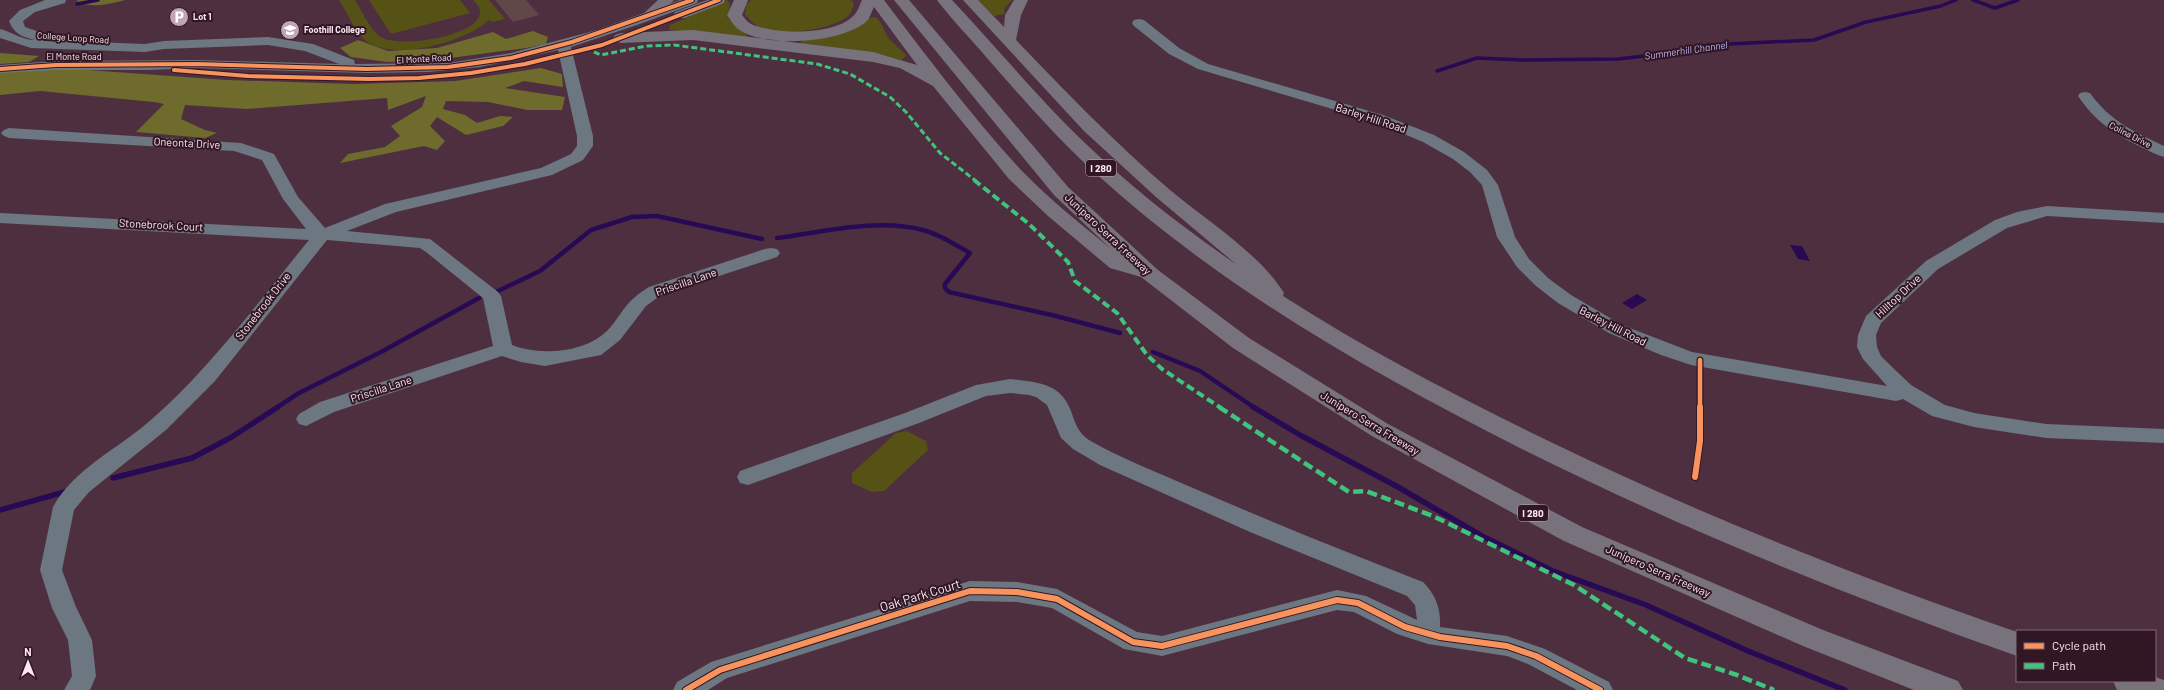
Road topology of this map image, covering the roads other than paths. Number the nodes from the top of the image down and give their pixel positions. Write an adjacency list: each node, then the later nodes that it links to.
1 (60, 0): 17 (street, College Loop Road)
2 (667, 0): 12 (highway)
3 (692, 0): 12 (street, El Monte Road)
4 (719, 0): 15 (street, El Monte Road)
5 (741, 0): 6 (highway)
6 (869, 0)
7 (876, 0): 25 (highway)
8 (900, 0): 33 (highway, Junipero Serra Freeway / I 280)
9 (944, 0): 34 (highway, I 280)
10 (970, 0): 16 (highway)
11 (1021, 0): 16 (highway)
12 (649, 16): 19 (street, El Monte Road)
13 (1139, 23): 36 (street, Barley Hill Road)
14 (0, 33): 17 (street, College Loop Road)
15 (622, 38): 19 (street, El Monte Road); 25 (highway)
16 (1008, 40): 34 (highway)
17 (164, 45): 18 (street, College Loop Road)
18 (289, 46): 21 (street); 23 (street, College Loop Road)
19 (565, 50): 23 (street, El Monte Road); 24 (street, El Monte Road); 31 (street, Stonebrook Drive)
20 (148, 66): 21 (street, El Monte Road); 22 (street, El Monte Road); 24 (street, El Monte Road)
21 (284, 66): 23 (street, El Monte Road); 24 (street)
22 (0, 68)
23 (412, 68)
24 (274, 76)
25 (943, 88): 33 (highway)
26 (2084, 96): 28 (street, Colina Drive)
27 (9, 134): 31 (street, Oneonta Drive)
28 (2164, 152)
29 (0, 218): 31 (street, Stonebrook Court)
30 (2164, 218): 36 (street, Hilltop Drive)
31 (322, 235): 35 (street); 43 (street, Stonebrook Drive)
32 (772, 254): 35 (street, Priscilla Lane)
33 (1151, 275): 46 (highway, Junipero Serra Freeway / I 280)
34 (1284, 307): 41 (highway, I 280)
35 (503, 348): 37 (street, Priscilla Lane)
36 (1904, 390): 38 (street, Hilltop Drive)
37 (306, 419)
38 (2164, 436)
39 (748, 477): 40 (street)
40 (1428, 634): 44 (street, Oak Park Court); 45 (street)
41 (2016, 644)
42 (2130, 682): 47 (highway)
43 (77, 690)
44 (686, 690)
45 (1600, 690)
46 (1948, 690)
47 (2155, 690)

